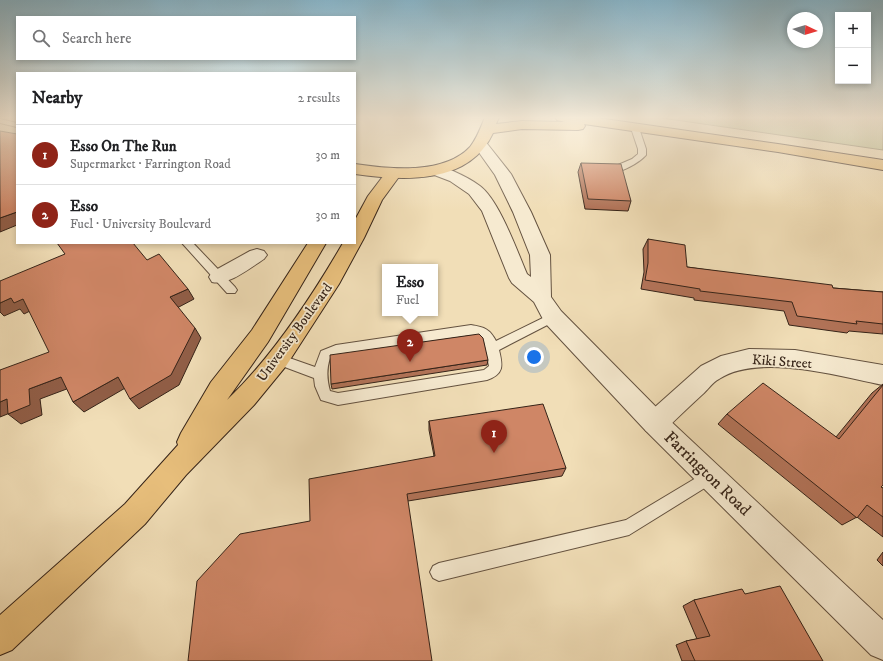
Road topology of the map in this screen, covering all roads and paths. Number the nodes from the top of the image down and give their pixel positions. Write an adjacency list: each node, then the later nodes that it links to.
1 (472, 148): 7 (main road)
2 (493, 148): 16 (street)
3 (641, 148): 8 (lane)
4 (777, 148): 5 (main road)
5 (883, 165)
6 (356, 170): 9 (main road)
7 (435, 170): 9 (main road); 16 (street, Farrington Road)
8 (614, 170)
9 (393, 174): 10 (main road)
10 (356, 236)
11 (188, 244): 15 (lane)
12 (316, 244): 22 (main road, University Boulevard)
13 (351, 244): 18 (main road, University Boulevard)
14 (257, 255): 15 (street)
15 (225, 284)
16 (547, 307): 17 (lane); 21 (street, Farrington Road)
17 (492, 348): 19 (lane); 19 (lane)
18 (278, 359): 19 (lane); 22 (main road, University Boulevard)
19 (321, 375)
20 (883, 375): 21 (street, Kiki Street)
21 (655, 423): 23 (street, Farrington Road)
22 (176, 466): 25 (main road, University Boulevard)
23 (711, 476): 24 (lane); 26 (street, Farrington Road)
24 (439, 572)
25 (0, 638)
26 (883, 643)

